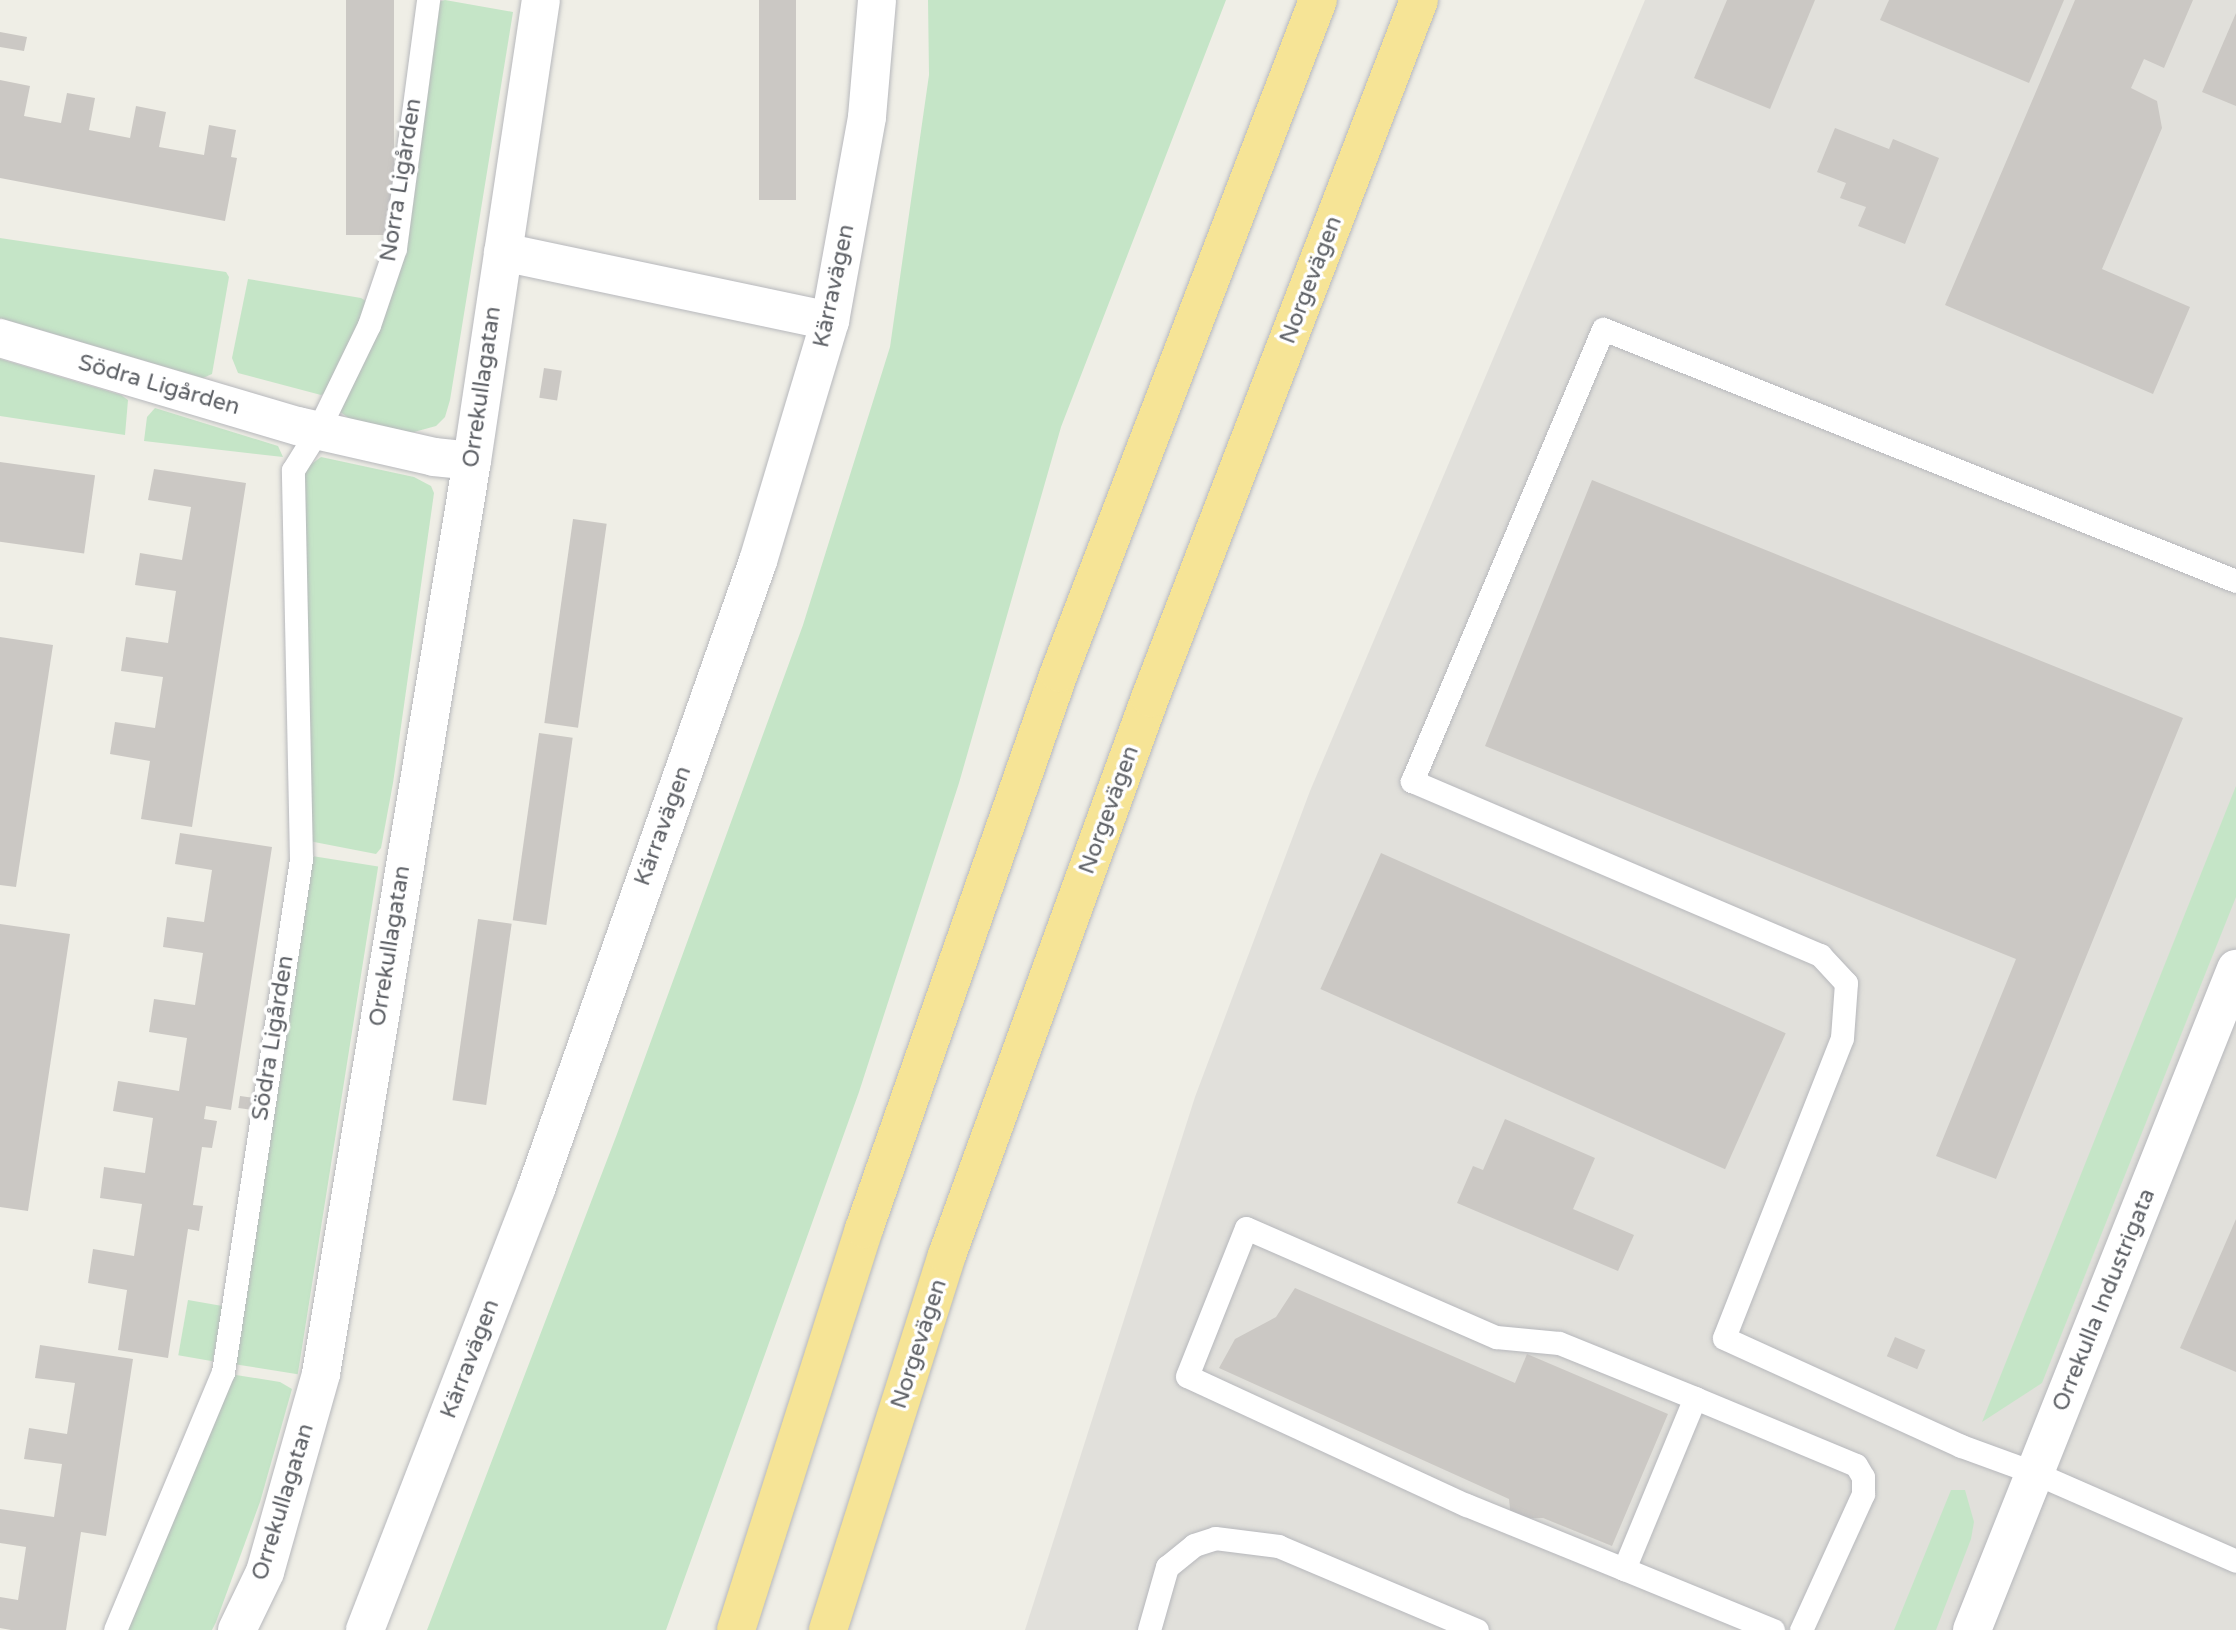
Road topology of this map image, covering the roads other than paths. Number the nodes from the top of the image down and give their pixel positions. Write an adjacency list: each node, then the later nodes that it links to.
1 (428, 0): 9 (lane, Norra Ligården)
2 (541, 0): 6 (street, Orrekullagatan)
3 (877, 0): 7 (street, Kärravägen)
4 (1318, 0): 20 (highway)
5 (1419, 0): 21 (highway, Norgevägen)
6 (502, 251): 7 (street); 10 (street, Orrekullagatan)
7 (830, 321): 19 (street, Kärravägen)
8 (0, 338): 9 (street, Södra Ligården)
9 (318, 430): 10 (street, Södra Ligården); 17 (lane, Södra Ligården)
10 (472, 461): 18 (street, Orrekullagatan)
11 (2236, 581): 14 (lane)
12 (2236, 970): 14 (street, Orrekulla Industrigata)
13 (1695, 1398): 16 (lane); 16 (lane); 25 (lane)
14 (2035, 1473): 15 (lane); 26 (street, Orrekulla Industrigata)
15 (2236, 1561)
16 (1624, 1569): 24 (lane)
17 (115, 1630)
18 (237, 1630)
19 (365, 1630)
20 (736, 1630)
21 (828, 1630)
22 (1149, 1630): 23 (lane)
23 (1477, 1630)
24 (1773, 1630)
25 (1801, 1630)
26 (1972, 1630)

